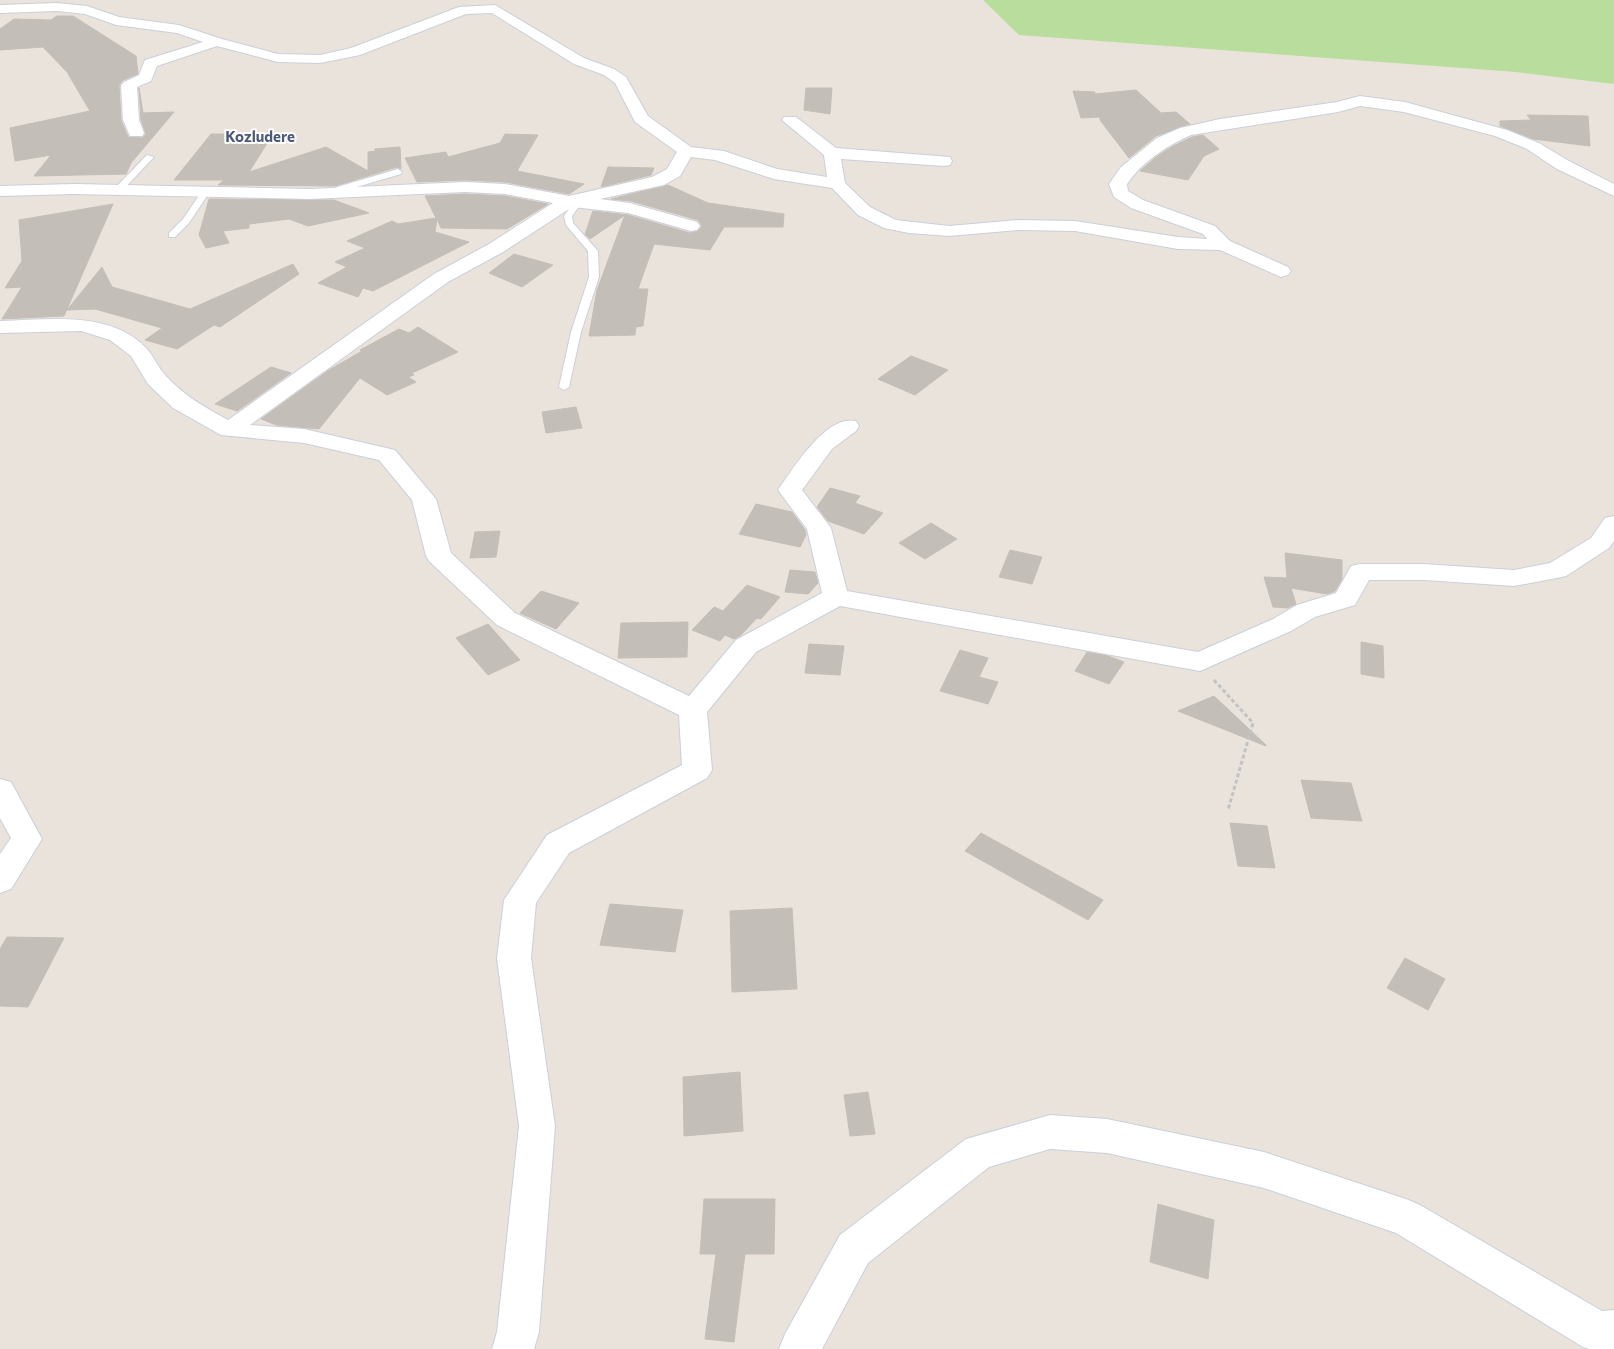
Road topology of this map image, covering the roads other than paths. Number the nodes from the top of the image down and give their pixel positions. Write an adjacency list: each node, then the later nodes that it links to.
1 (0, 9): 2 (street)
2 (217, 42): 4 (street); 5 (street)
3 (790, 120): 6 (street)
4 (136, 133)
5 (686, 151): 10 (street); 16 (street)
6 (832, 153): 8 (street); 10 (street)
7 (150, 157): 12 (lane)
8 (944, 161)
9 (398, 172): 15 (lane)
10 (837, 184): 19 (street)
11 (0, 191): 12 (street)
12 (117, 191): 14 (street)
13 (1614, 191): 19 (street)
14 (205, 193): 15 (street); 18 (lane)
15 (335, 193): 16 (street)
16 (574, 202): 17 (street); 22 (lane); 24 (street)
17 (691, 226)
18 (172, 235)
19 (1223, 245): 20 (street)
20 (1281, 271)
21 (0, 327): 24 (street)
22 (564, 387)
23 (848, 426): 26 (street)
24 (229, 430): 27 (street)
25 (1614, 524): 26 (street)
26 (836, 597): 27 (street)
27 (693, 710): 31 (street)
28 (0, 790): 29 (street)
29 (0, 880)
30 (1614, 1331): 32 (street)
31 (513, 1349)
32 (800, 1349)

